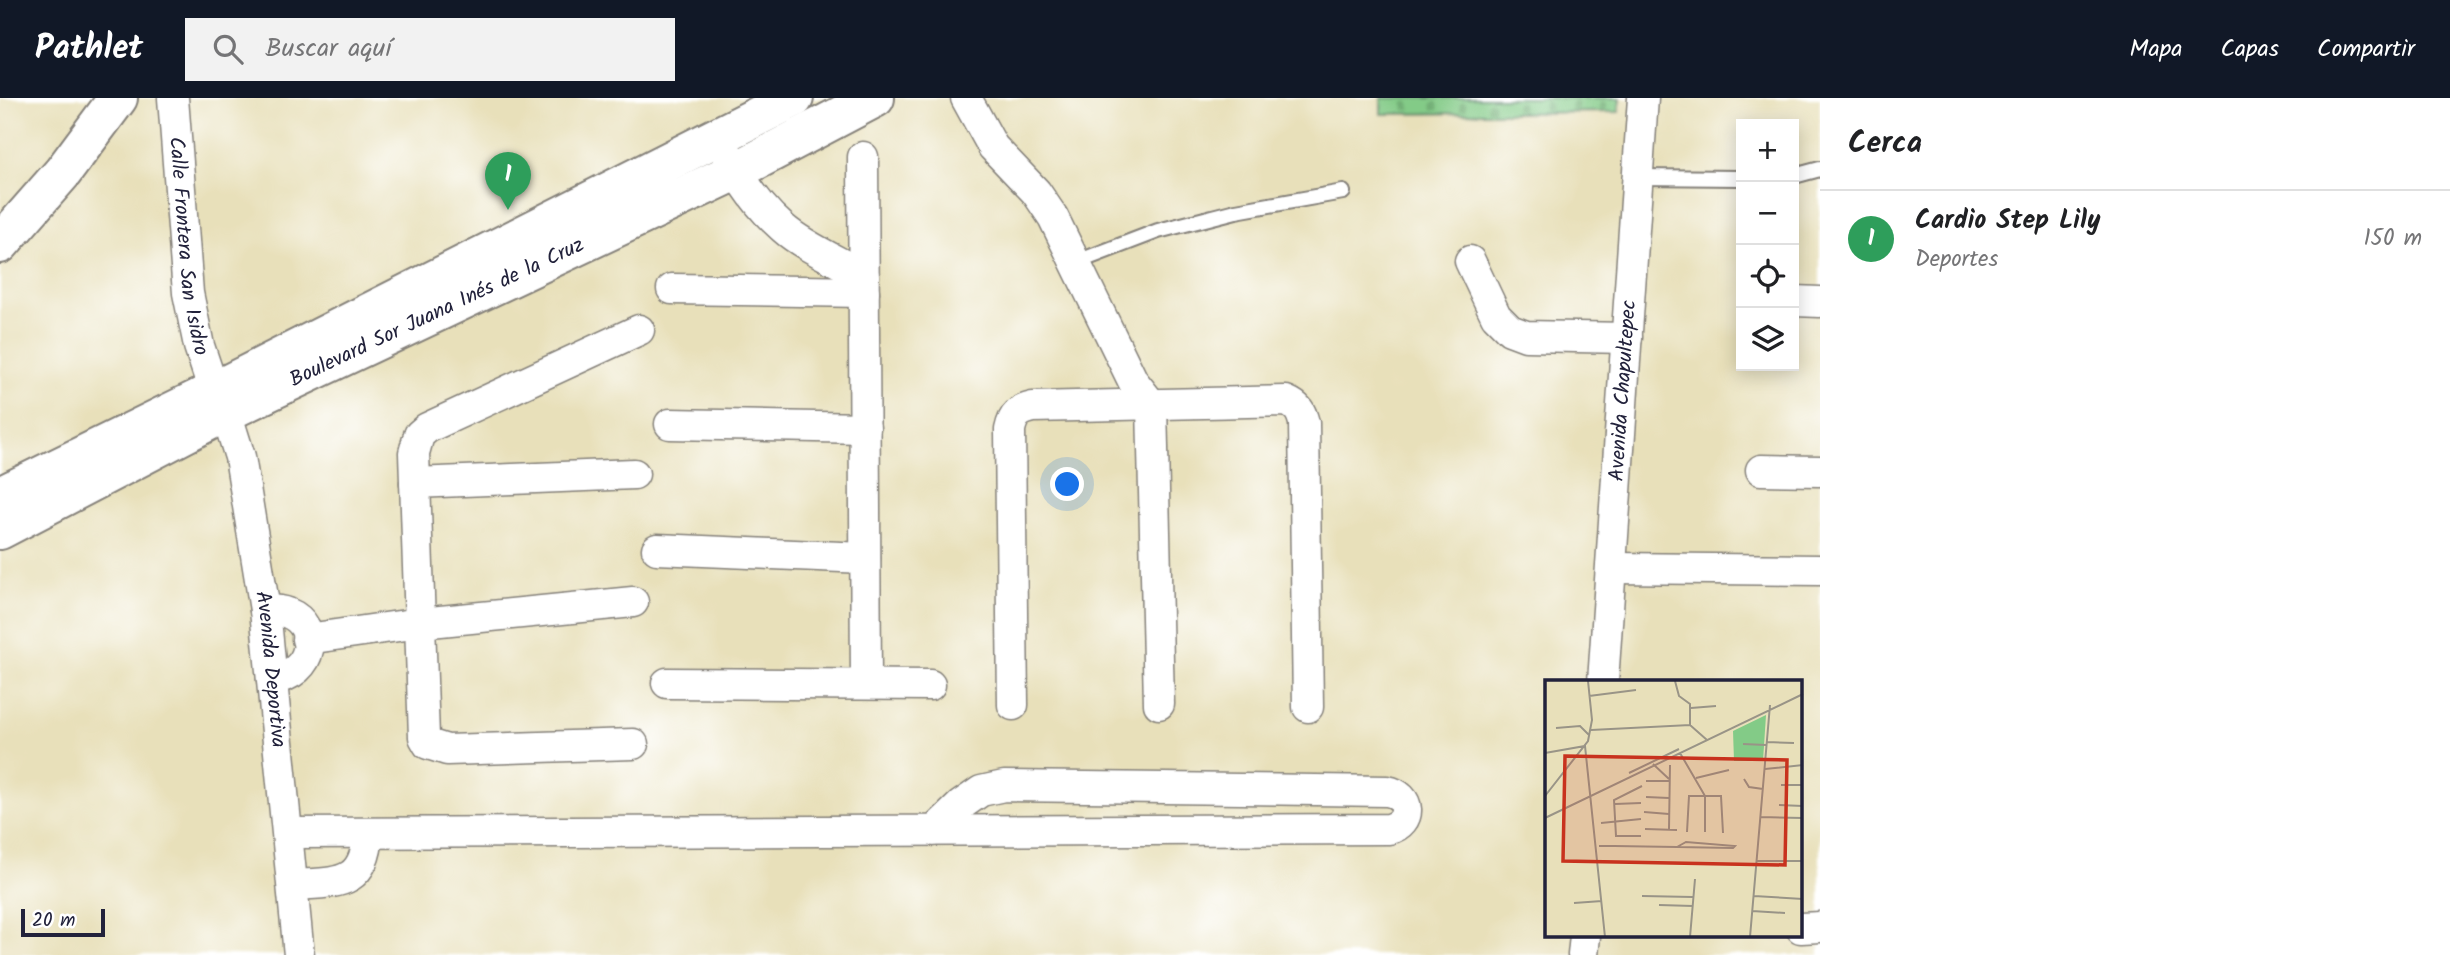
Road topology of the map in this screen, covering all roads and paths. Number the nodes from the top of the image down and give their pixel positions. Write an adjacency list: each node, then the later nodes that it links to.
1 (118, 98): 15 (main road)
2 (173, 98): 24 (street, Calle Frontera San Isidro)
3 (794, 98): 7 (main road, Boulevard Sor Juana Inés de la Cruz)
4 (875, 98): 10 (main road, Boulevard Sor Juana Inés de la Cruz)
5 (966, 98): 17 (street)
6 (1643, 98): 12 (street, Avenida Chapultepec)
7 (719, 136): 10 (street); 24 (main road, Boulevard Sor Juana Inés de la Cruz)
8 (863, 157): 18 (street)
9 (1820, 169): 11 (lane)
10 (736, 171): 18 (street); 24 (main road, Boulevard Sor Juana Inés de la Cruz)
11 (1799, 175)
12 (1638, 177): 13 (lane); 23 (street, Avenida Chapultepec)
13 (1736, 178)
14 (1343, 192): 17 (lane)
15 (0, 244)
16 (1470, 261): 23 (street)
17 (1077, 262): 25 (street)
18 (864, 284): 19 (street); 27 (street)
19 (672, 289)
20 (1799, 301): 21 (street)
21 (1820, 302)
22 (639, 330): 31 (street)
23 (1627, 338): 36 (street, Avenida Chapultepec)
24 (220, 401): 32 (main road, Boulevard Sor Juana Inés de la Cruz); 33 (main road, Boulevard Sor Juana Inés de la Cruz); 39 (street, Avenida Deportiva)
25 (1152, 405): 47 (street); 48 (street); 49 (street)
26 (670, 424): 27 (street)
27 (865, 428): 35 (street)
28 (1761, 470): 29 (street)
29 (1820, 471)
30 (634, 474): 31 (street)
31 (415, 483): 40 (street)
32 (0, 496)
33 (0, 530)
34 (657, 549): 35 (street)
35 (865, 558): 45 (street)
36 (1612, 568): 37 (street); 43 (street, Avenida Chapultepec)
37 (1820, 570)
38 (633, 602): 40 (street)
39 (265, 610): 41 (street); 42 (street, Avenida Deportiva)
40 (420, 623): 41 (street); 50 (street)
41 (307, 639): 42 (street)
42 (272, 679): 54 (street, Avenida Deportiva)
43 (1603, 680)
44 (667, 682): 45 (street)
45 (866, 684): 46 (street)
46 (930, 685)
47 (1159, 704)
48 (1013, 705)
49 (1308, 707)
50 (633, 744)
51 (1172, 788): 52 (street); 52 (street); 53 (street)
52 (1174, 830): 53 (street)
53 (934, 831): 55 (street)
54 (288, 833): 55 (street); 56 (street, Avenida Deportiva)
55 (368, 833): 56 (street)
56 (293, 885): 60 (street, Avenida Deportiva)
57 (1820, 927): 58 (street)
58 (1802, 928)
59 (1585, 937): 61 (street)
60 (299, 955)
61 (1583, 955)

